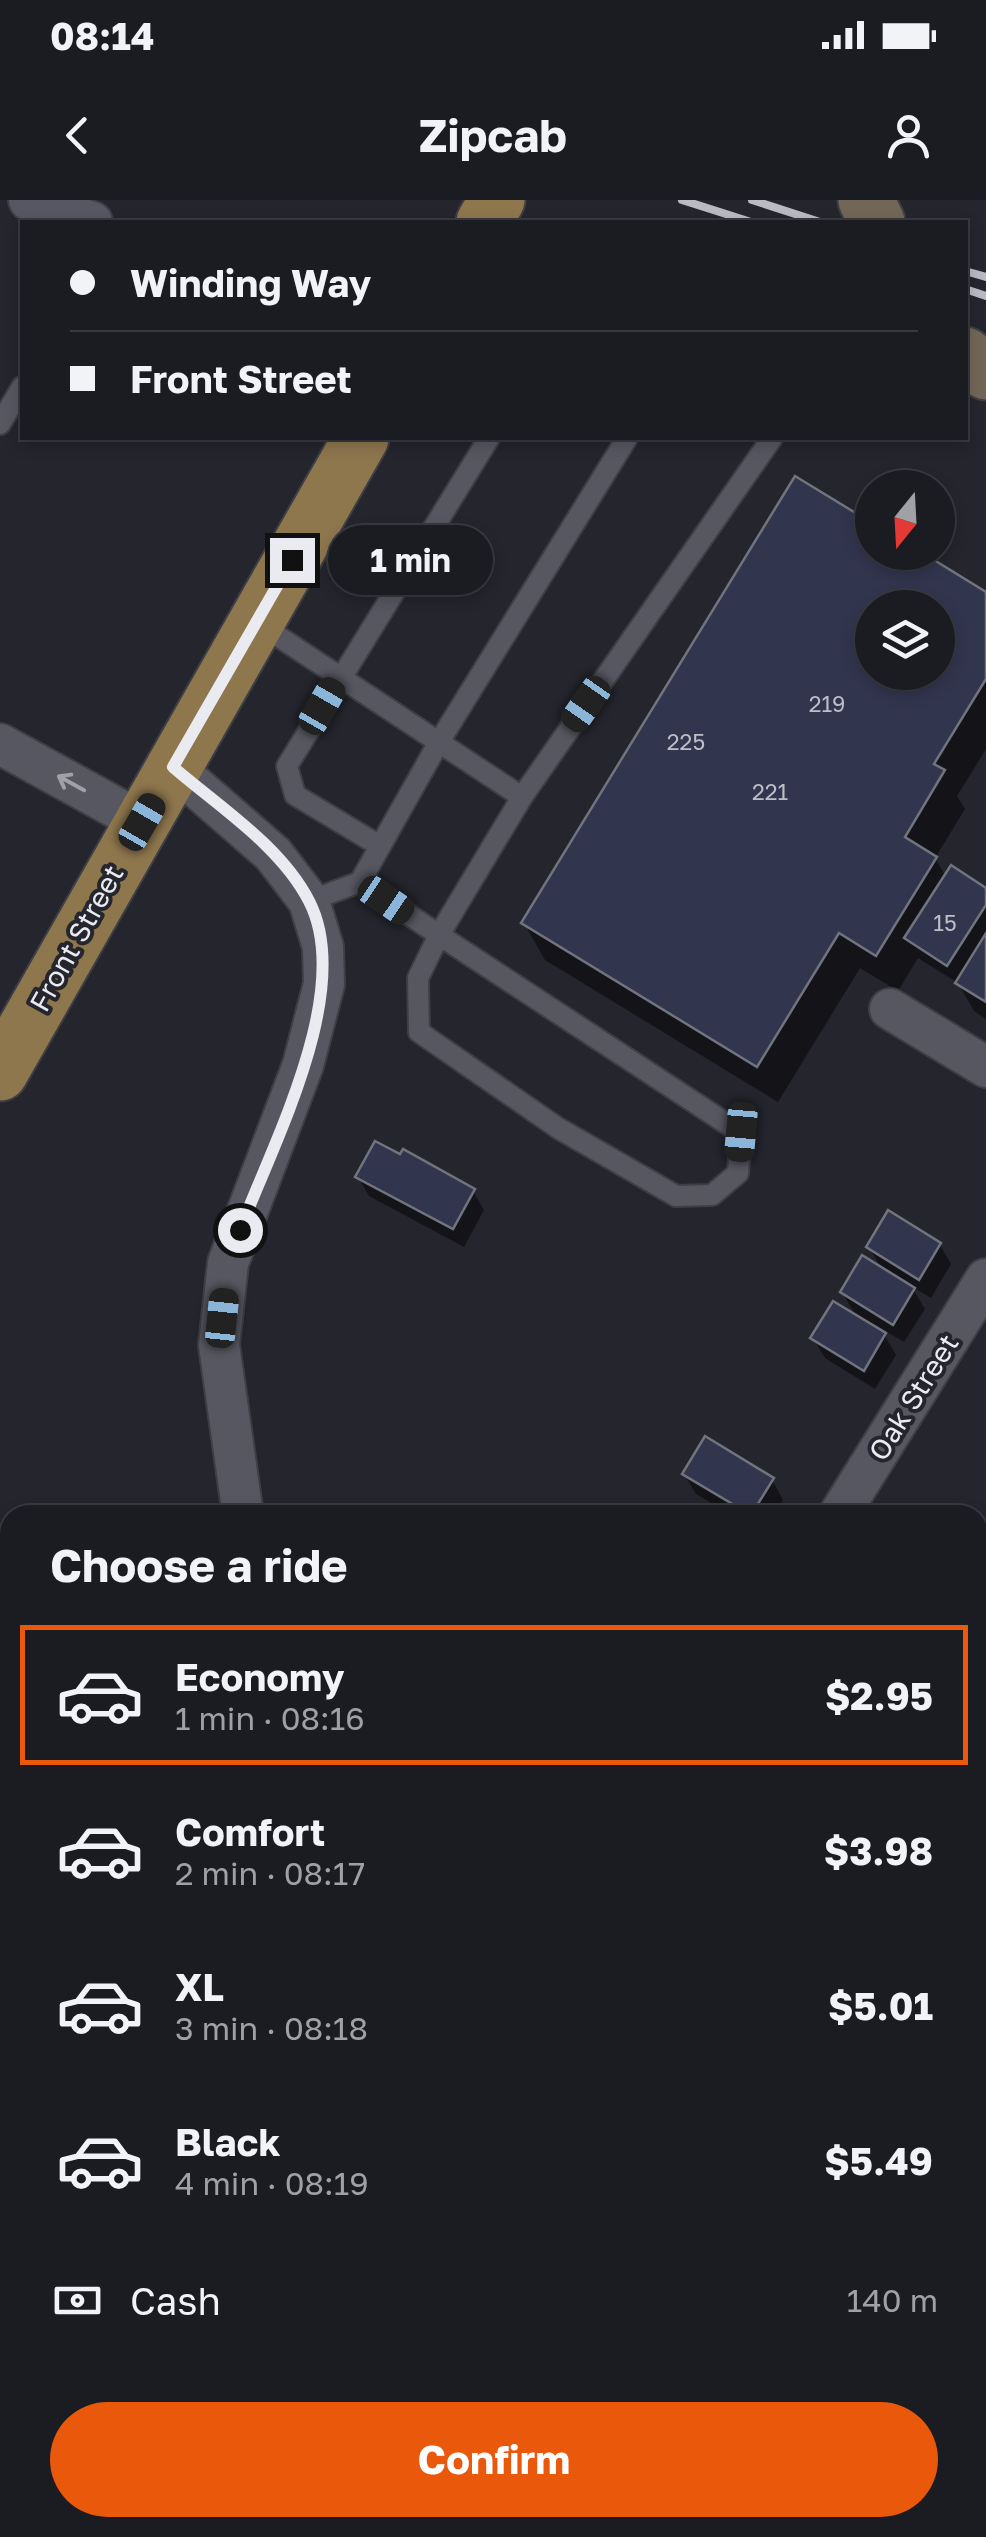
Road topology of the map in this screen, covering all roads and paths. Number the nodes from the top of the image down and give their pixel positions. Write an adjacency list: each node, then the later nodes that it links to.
1 (29, 200): 2 (street)
2 (86, 220)
3 (20, 390): 4 (lane)
4 (0, 424)
5 (361, 440): 9 (main road, Front Street)
6 (488, 440): 10 (lane)
7 (626, 440): 11 (lane)
8 (771, 440): 14 (lane)
9 (256, 622): 10 (lane); 13 (main road, Front Street)
10 (339, 677): 11 (lane); 16 (lane)
11 (439, 742): 14 (lane); 16 (lane)
12 (0, 744): 15 (street, one-way to 12)
13 (173, 767): 15 (main road, Front Street); 18 (street)
14 (522, 797): 19 (lane)
15 (142, 822): 22 (main road, Front Street)
16 (380, 846): 17 (lane)
17 (360, 882): 18 (lane); 19 (lane)
18 (309, 901): 24 (street)
19 (439, 935): 19 (lane)
20 (890, 1010): 21 (street)
21 (986, 1068)
22 (0, 1073)
23 (986, 1278): 25 (street, Oak Street)
24 (242, 1505)
25 (845, 1505)

